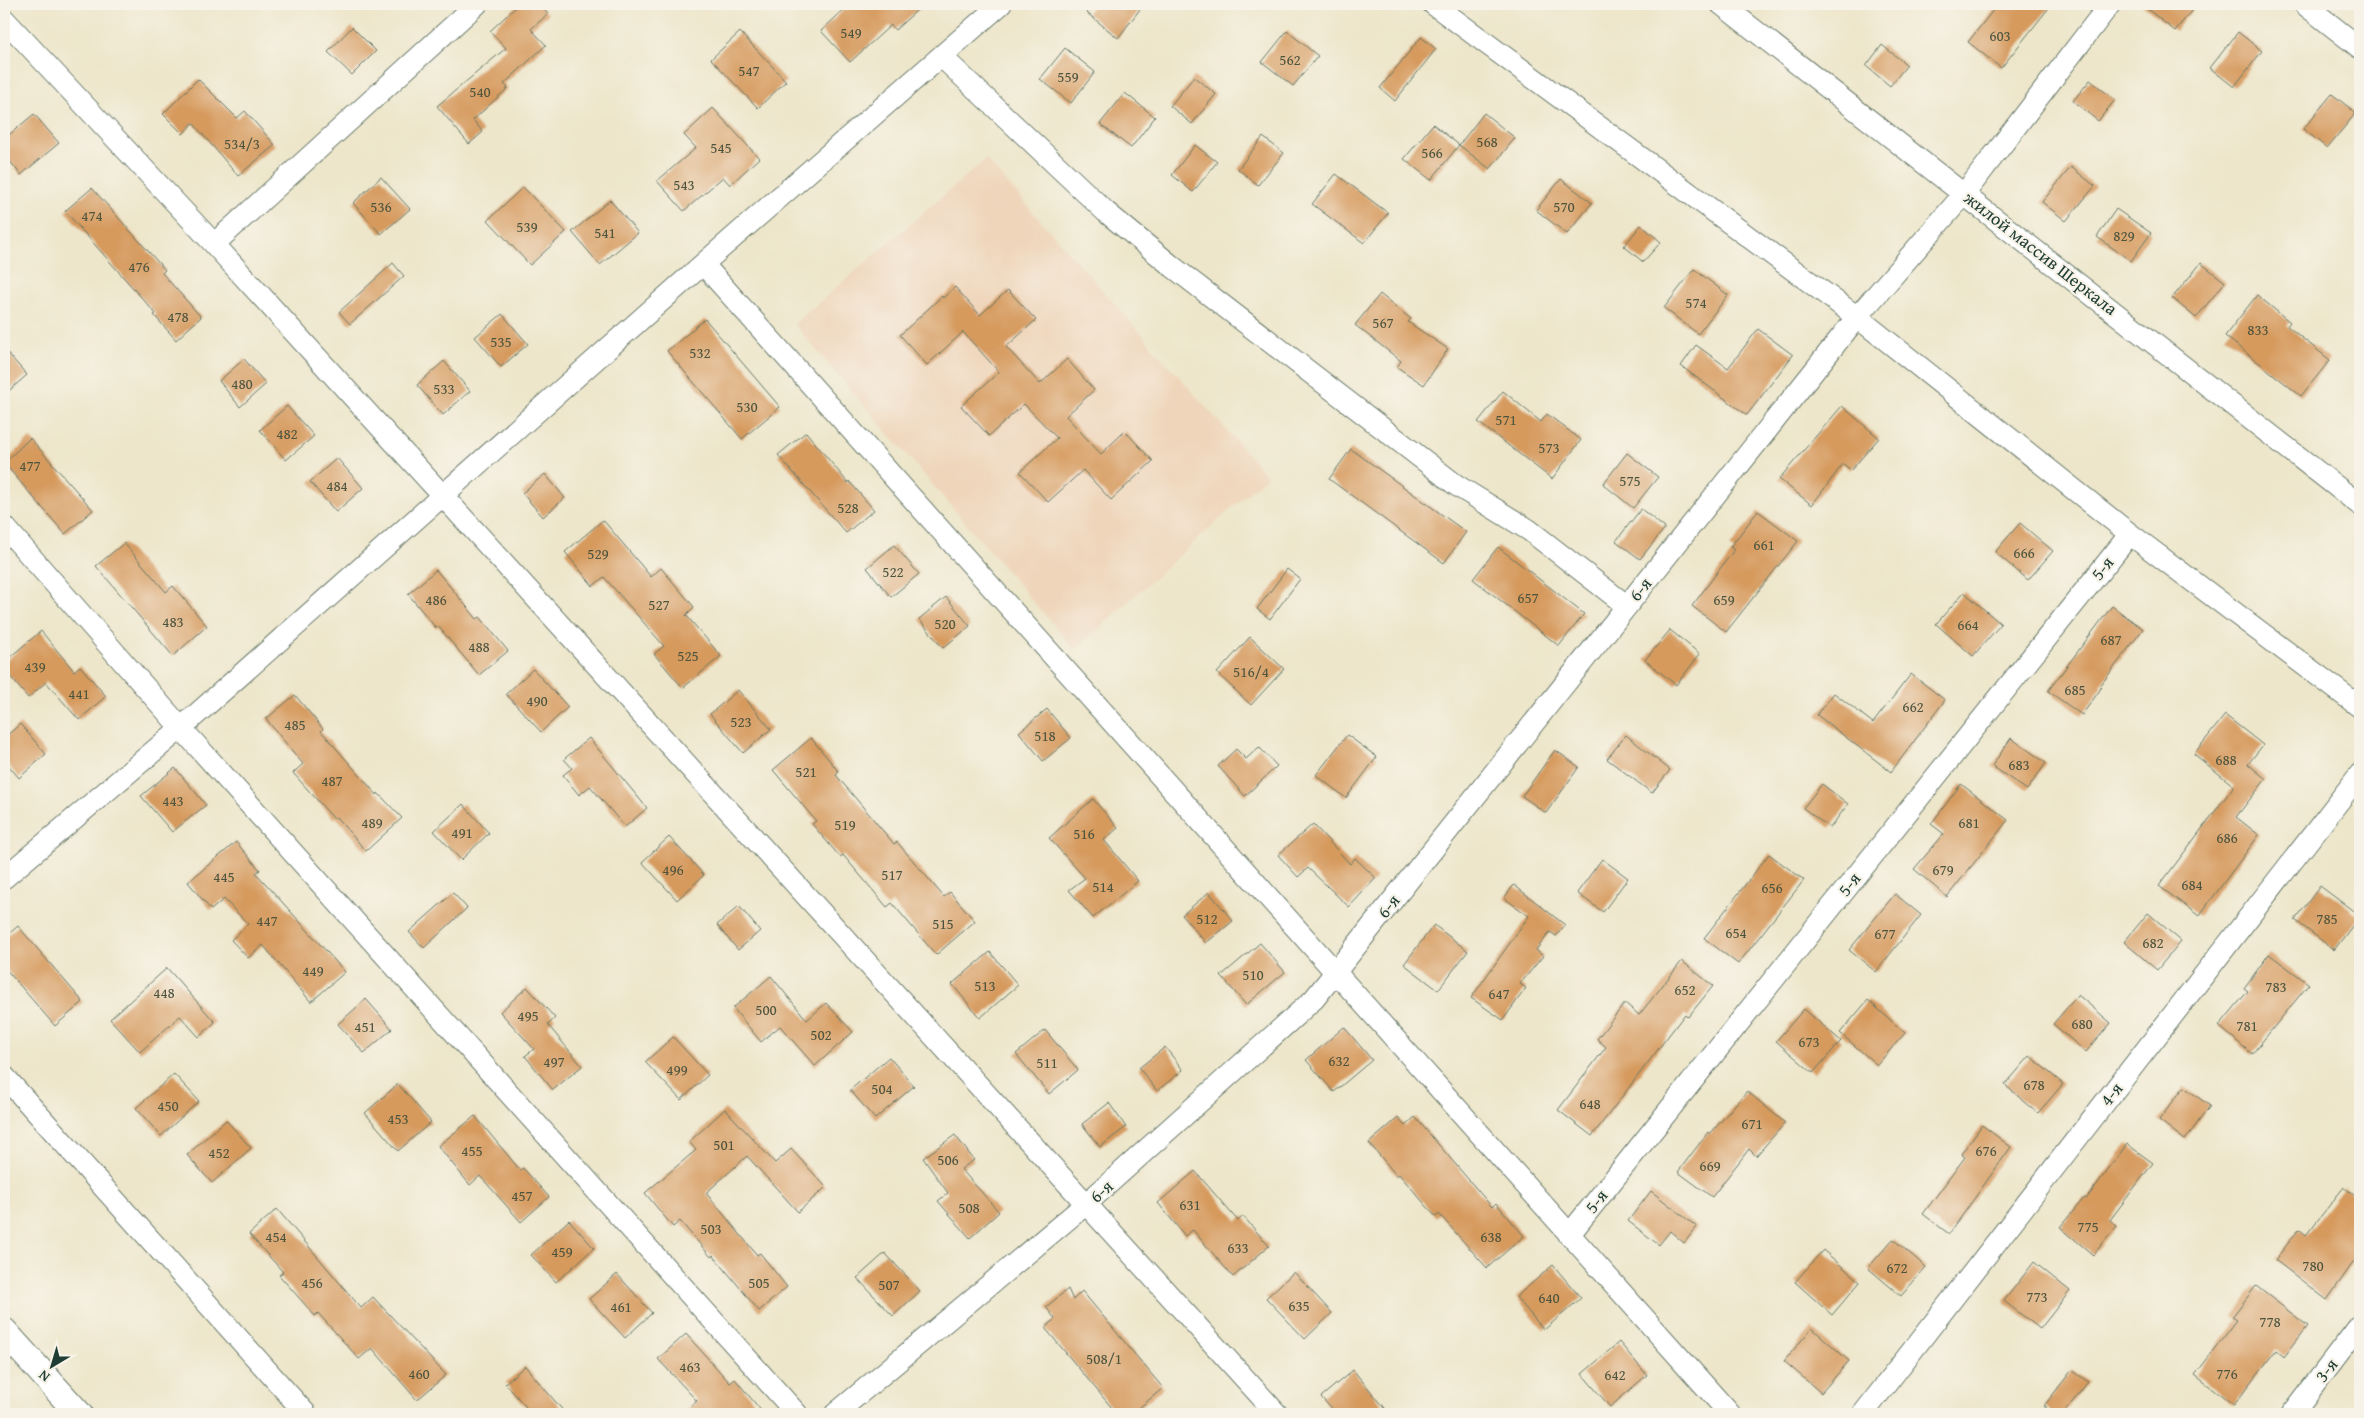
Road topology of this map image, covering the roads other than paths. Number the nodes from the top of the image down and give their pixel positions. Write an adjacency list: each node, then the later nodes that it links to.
1 (476, 4): 11 (street)
2 (1001, 4): 9 (street)
3 (1433, 4): 13 (street)
4 (1721, 4): 10 (street, жилой массив Шеркала)
5 (2110, 4): 10 (street, 6-я)
6 (2304, 4): 8 (street)
7 (4, 19): 11 (street)
8 (2360, 48)
9 (942, 56): 12 (street); 18 (street)
10 (1965, 193): 13 (street, 6-я); 15 (street, жилой массив Шеркала)
11 (214, 244): 14 (street)
12 (703, 264): 14 (street); 23 (street)
13 (1857, 317): 17 (street); 18 (street, 6-я)
14 (443, 495): 20 (street); 25 (street)
15 (2360, 505)
16 (4, 526): 20 (street)
17 (2130, 534): 19 (street); 26 (street, 5-я)
18 (1627, 606): 23 (street, 6-я)
19 (2360, 707)
20 (181, 728): 22 (street); 31 (street)
21 (2360, 774): 35 (street, 4-я)
22 (4, 878)
23 (1334, 974): 25 (street, 6-я); 26 (street)
24 (4, 1076): 30 (street)
25 (1086, 1204): 32 (street, 6-я); 33 (street)
26 (1569, 1235): 34 (street)
27 (2360, 1325): 36 (street, 3-я)
28 (4, 1331): 29 (main road)
29 (79, 1414)
30 (306, 1414)
31 (797, 1414)
32 (835, 1414)
33 (1277, 1414)
34 (1730, 1414)
35 (1863, 1414)
36 (2292, 1414)

